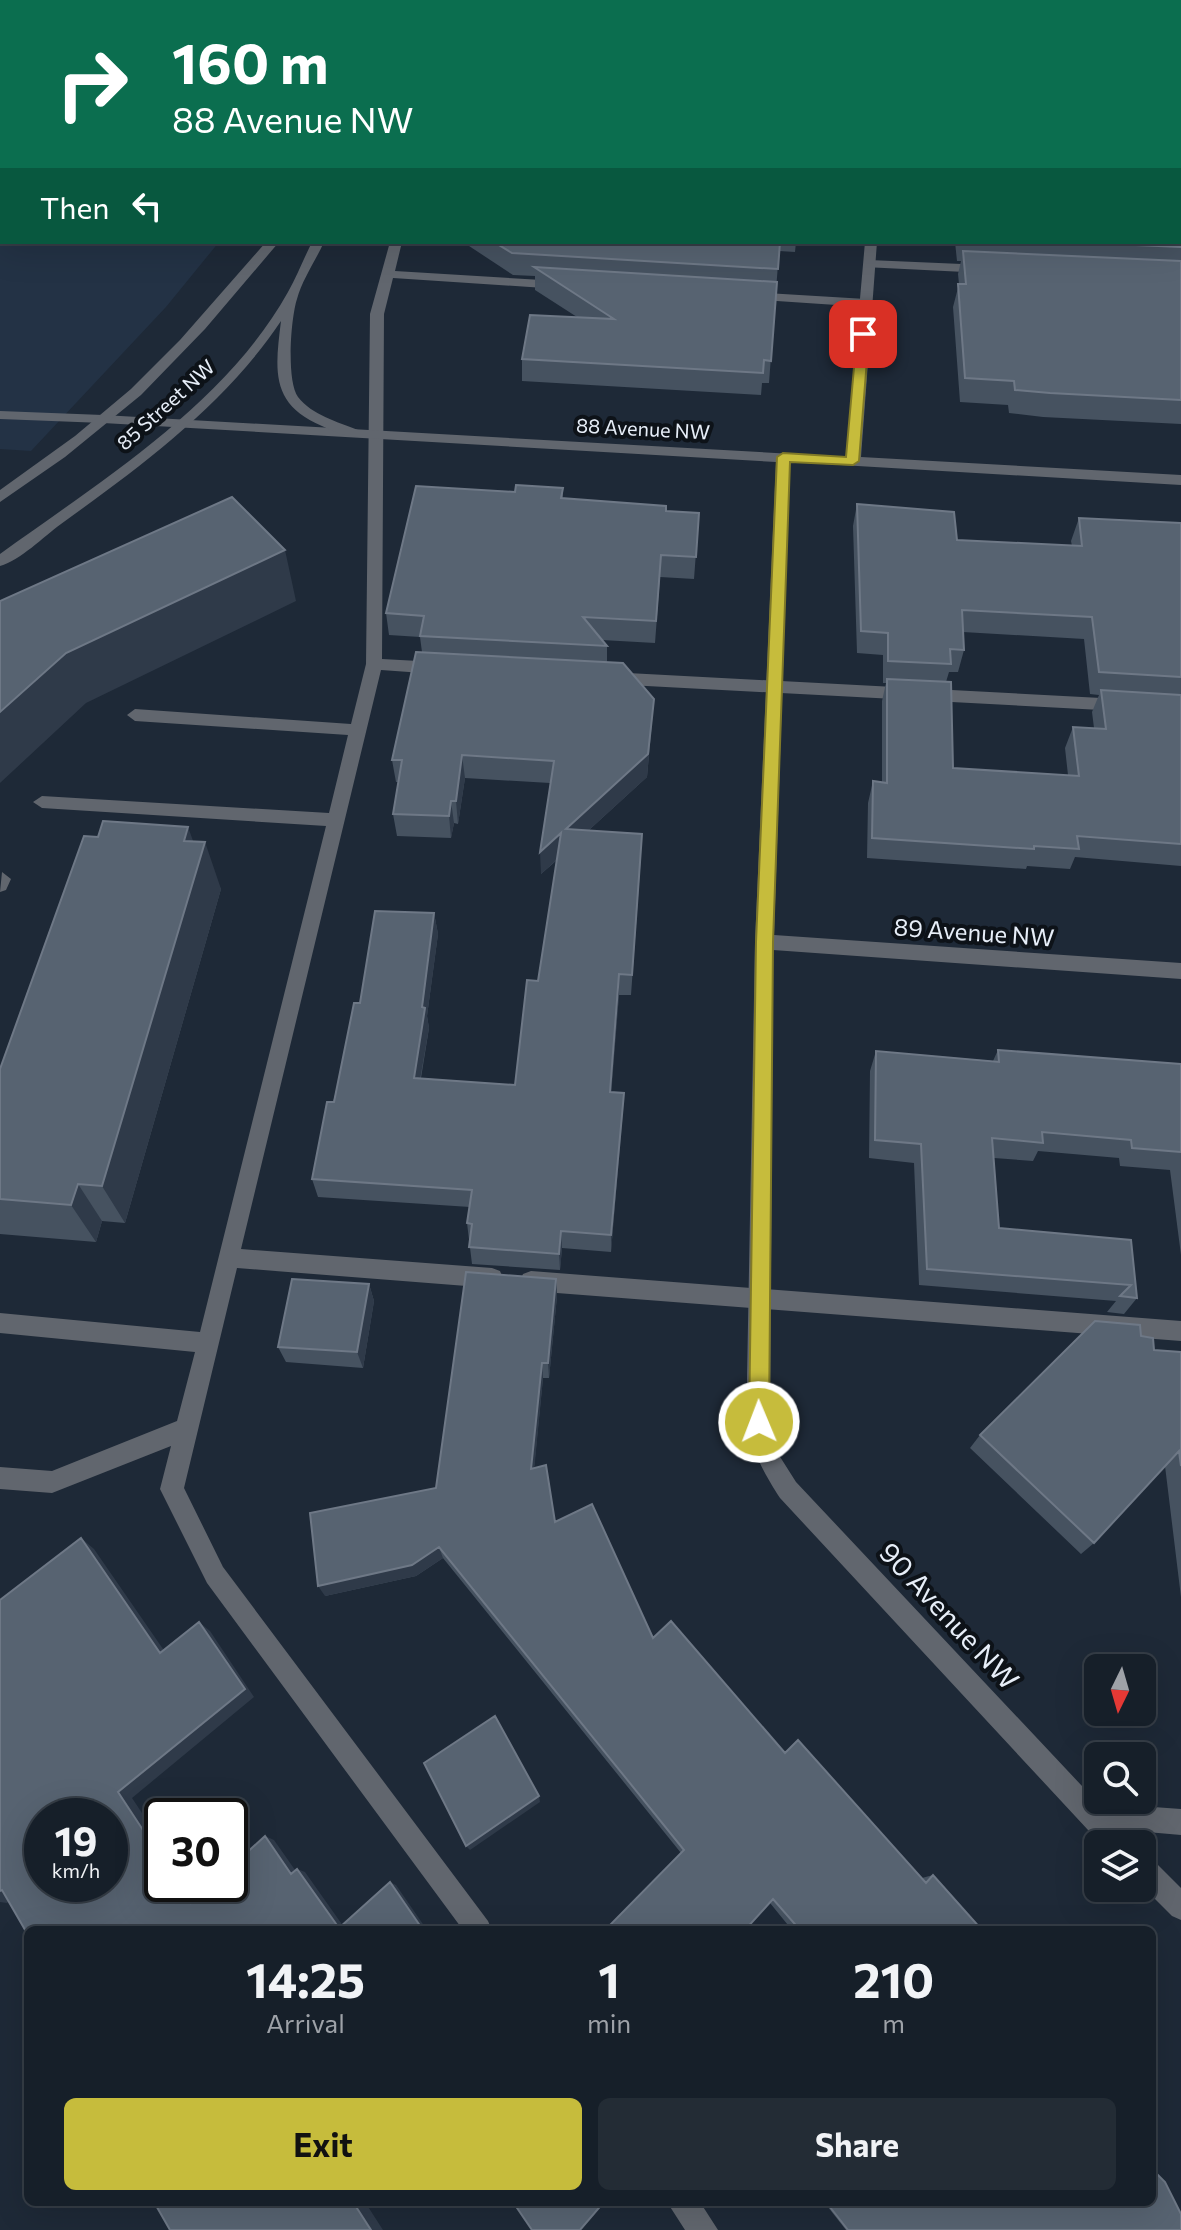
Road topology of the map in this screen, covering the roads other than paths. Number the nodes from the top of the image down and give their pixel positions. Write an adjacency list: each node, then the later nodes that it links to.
1 (271, 244): 13 (street, 85 Street NW)
2 (317, 244): 10 (street, 85 Street NW)
3 (395, 244): 7 (street)
4 (871, 244): 5 (street)
5 (869, 264): 6 (street); 11 (street)
6 (1005, 270)
7 (387, 274): 8 (street); 16 (street)
8 (574, 286)
9 (729, 295): 11 (street)
10 (291, 299): 14 (street, 85 Street NW); 15 (street)
11 (866, 303): 18 (street)
12 (0, 415): 13 (street, 88 Avenue NW)
13 (103, 419): 14 (street, 88 Avenue NW); 20 (street, 85 Street NW)
14 (182, 424): 15 (street, 88 Avenue NW); 21 (street, 85 Street NW)
15 (353, 433): 16 (street, 88 Avenue NW)
16 (375, 434): 17 (street, 88 Avenue NW); 22 (street)
17 (783, 457): 18 (street, 88 Avenue NW); 25 (street)
18 (853, 461): 19 (street, 88 Avenue NW)
19 (1181, 480)
20 (0, 497)
21 (0, 561)
22 (374, 664): 23 (street); 28 (street)
23 (453, 669)
24 (596, 677): 25 (street)
25 (774, 687): 26 (street); 31 (street)
26 (1134, 706)
27 (135, 715): 28 (street)
28 (357, 730): 30 (street)
29 (42, 802): 30 (street)
30 (335, 820): 33 (street)
31 (764, 942): 32 (street, 89 Avenue NW); 34 (street)
32 (1181, 971)
33 (228, 1258): 34 (street); 37 (street)
34 (760, 1298): 36 (street); 40 (street, 90 Avenue NW)
35 (0, 1323): 37 (street)
36 (1181, 1331)
37 (207, 1343): 38 (street)
38 (186, 1429): 39 (street); 45 (street)
39 (0, 1478)
40 (1092, 1815): 41 (street); 42 (street, 90 Avenue NW)
41 (1181, 1822)
42 (1106, 1830)
43 (1156, 1881): 44 (street)
44 (1181, 1907)
45 (476, 1926)
46 (685, 2206): 47 (street)
47 (703, 2230)

